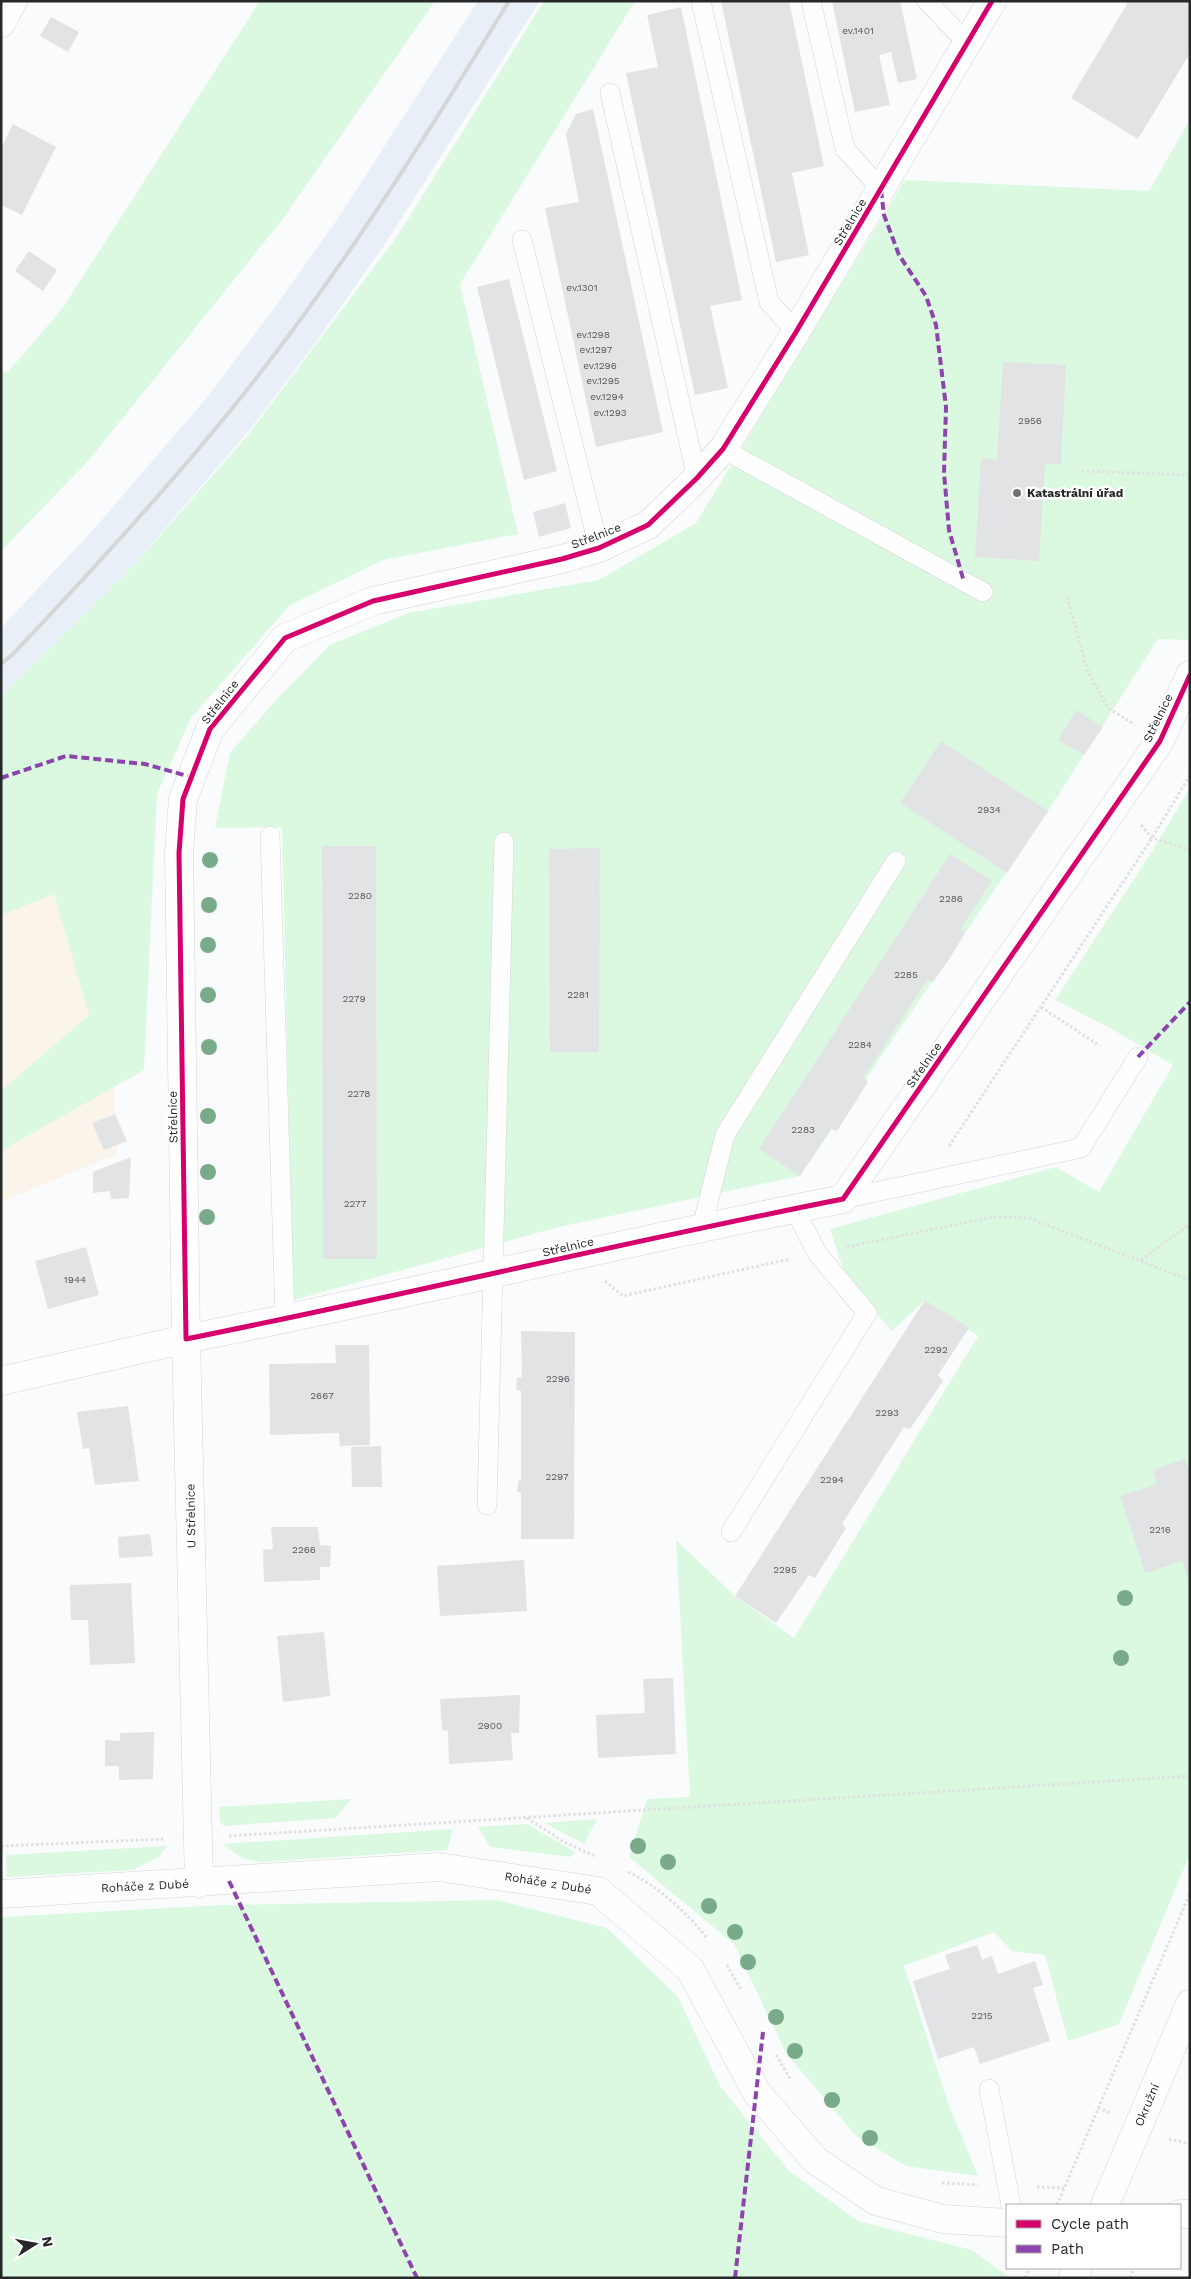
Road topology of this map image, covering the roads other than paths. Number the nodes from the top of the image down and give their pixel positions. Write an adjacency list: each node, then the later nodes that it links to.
1 (13, 1): 6 (street)
2 (701, 1): 11 (lane)
3 (811, 1): 9 (lane)
4 (926, 1): 7 (lane)
5 (992, 1): 7 (street, Střelnice)
6 (1, 23)
7 (967, 43): 9 (street, Střelnice)
8 (610, 92): 13 (lane)
9 (881, 189): 11 (street, Střelnice)
10 (522, 240): 14 (lane)
11 (796, 332): 12 (street, Střelnice)
12 (723, 449): 13 (street, Střelnice); 15 (lane)
13 (697, 478): 14 (street, Střelnice)
14 (599, 548): 26 (street, Střelnice)
15 (983, 592)
16 (1190, 675): 21 (street, Střelnice)
17 (270, 836): 25 (lane)
18 (504, 842): 24 (lane)
19 (896, 861): 23 (lane)
20 (1138, 1057): 21 (lane)
21 (843, 1199): 22 (street, Střelnice)
22 (794, 1208): 23 (street, Střelnice); 29 (lane)
23 (702, 1227): 24 (street, Střelnice)
24 (493, 1274): 25 (street, Střelnice); 28 (lane)
25 (285, 1319): 26 (street, Střelnice)
26 (186, 1339): 27 (street); 30 (street, U Střelnice)
27 (1, 1381)
28 (487, 1505)
29 (731, 1532)
30 (199, 1883): 31 (street, Roháče z Dubé); 36 (street, Roháče z Dubé)
31 (1, 1894)
32 (1190, 2004): 35 (street, Okružní)
33 (989, 2089): 34 (lane)
34 (1010, 2204)
35 (1105, 2204)
36 (1006, 2223)

